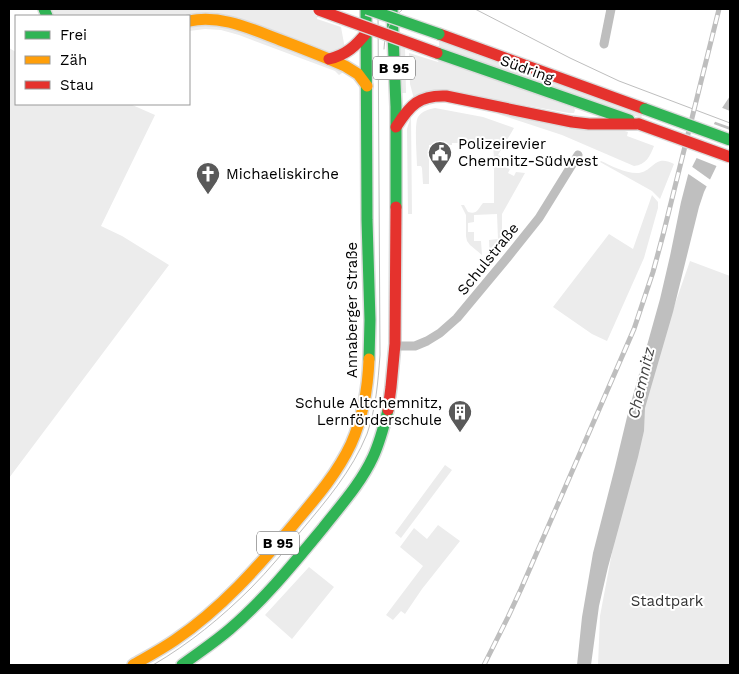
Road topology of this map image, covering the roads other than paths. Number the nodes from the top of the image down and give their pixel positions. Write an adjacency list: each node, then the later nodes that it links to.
1 (367, 9): 6 (main road, Annaberger Straße / B 95); 12 (main road, Südring, bridge)
2 (392, 9): 11 (main road, B 95)
3 (611, 9): 7 (street)
4 (316, 10): 10 (main road, Südring, bridge)
5 (190, 21): 8 (main road)
6 (367, 32): 8 (main road); 9 (main road, Annaberger Straße / B 95)
7 (604, 44)
8 (329, 59): 9 (main road)
9 (367, 86): 16 (main road, Annaberger Straße / B 95)
10 (639, 124): 11 (main road); 14 (main road, Südring, bridge)
11 (396, 128): 15 (main road, B 95)
12 (730, 140)
13 (578, 156): 15 (street, Schulstraße)
14 (730, 157)
15 (394, 346): 17 (main road, B 95)
16 (133, 665)
17 (182, 665)

